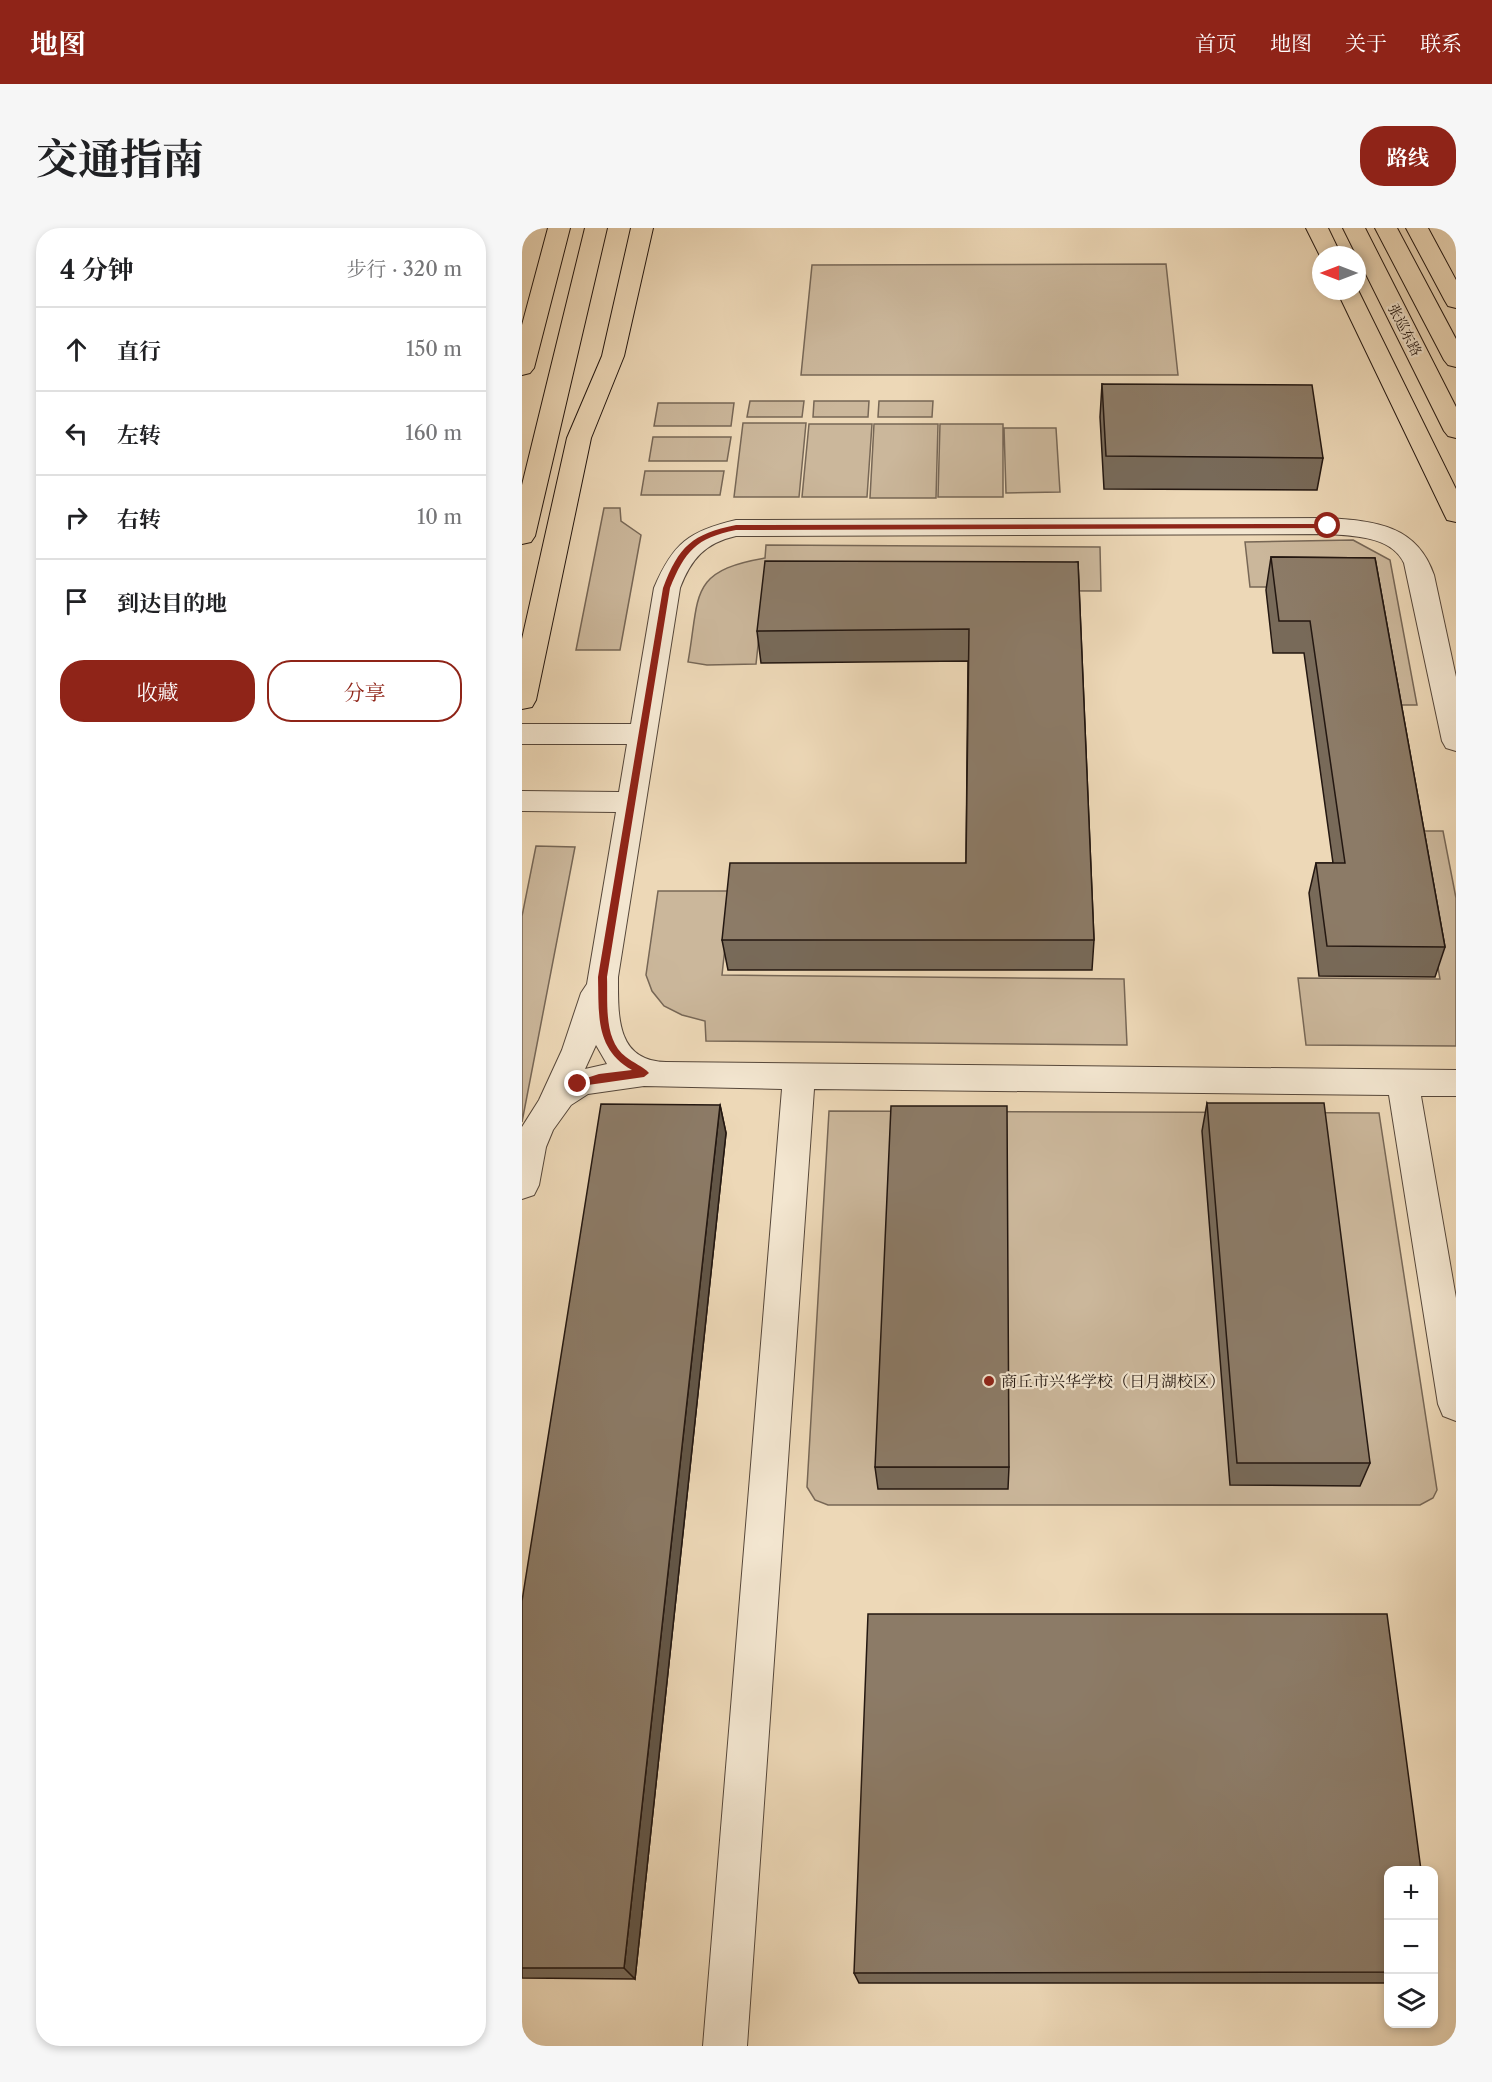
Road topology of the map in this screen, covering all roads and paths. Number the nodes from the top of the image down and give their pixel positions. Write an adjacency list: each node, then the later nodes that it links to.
1 (559, 228): 12 (main road)
2 (596, 228): 15 (main road)
3 (642, 228): 16 (main road)
4 (1317, 228): 8 (main road)
5 (1354, 228): 13 (main road, 张巡东路)
6 (1386, 228): 11 (main road, 张巡东路)
7 (1417, 228): 10 (main road)
8 (1326, 246)
9 (1352, 300): 14 (main road)
10 (1456, 301)
11 (1456, 360)
12 (522, 368)
13 (1456, 431)
14 (1456, 514)
15 (522, 536)
16 (522, 700)
17 (522, 734): 18 (lane)
18 (642, 734): 19 (lane); 21 (lane)
19 (1456, 741)
20 (522, 801): 21 (lane)
21 (632, 802): 22 (lane)
22 (603, 977): 23 (lane); 27 (lane)
23 (644, 1073): 24 (lane); 27 (lane)
24 (800, 1077): 25 (lane); 30 (lane)
25 (1403, 1083): 26 (lane); 29 (lane)
26 (1456, 1083)
27 (552, 1107): 28 (lane)
28 (522, 1185)
29 (1456, 1404)
30 (725, 2046)

